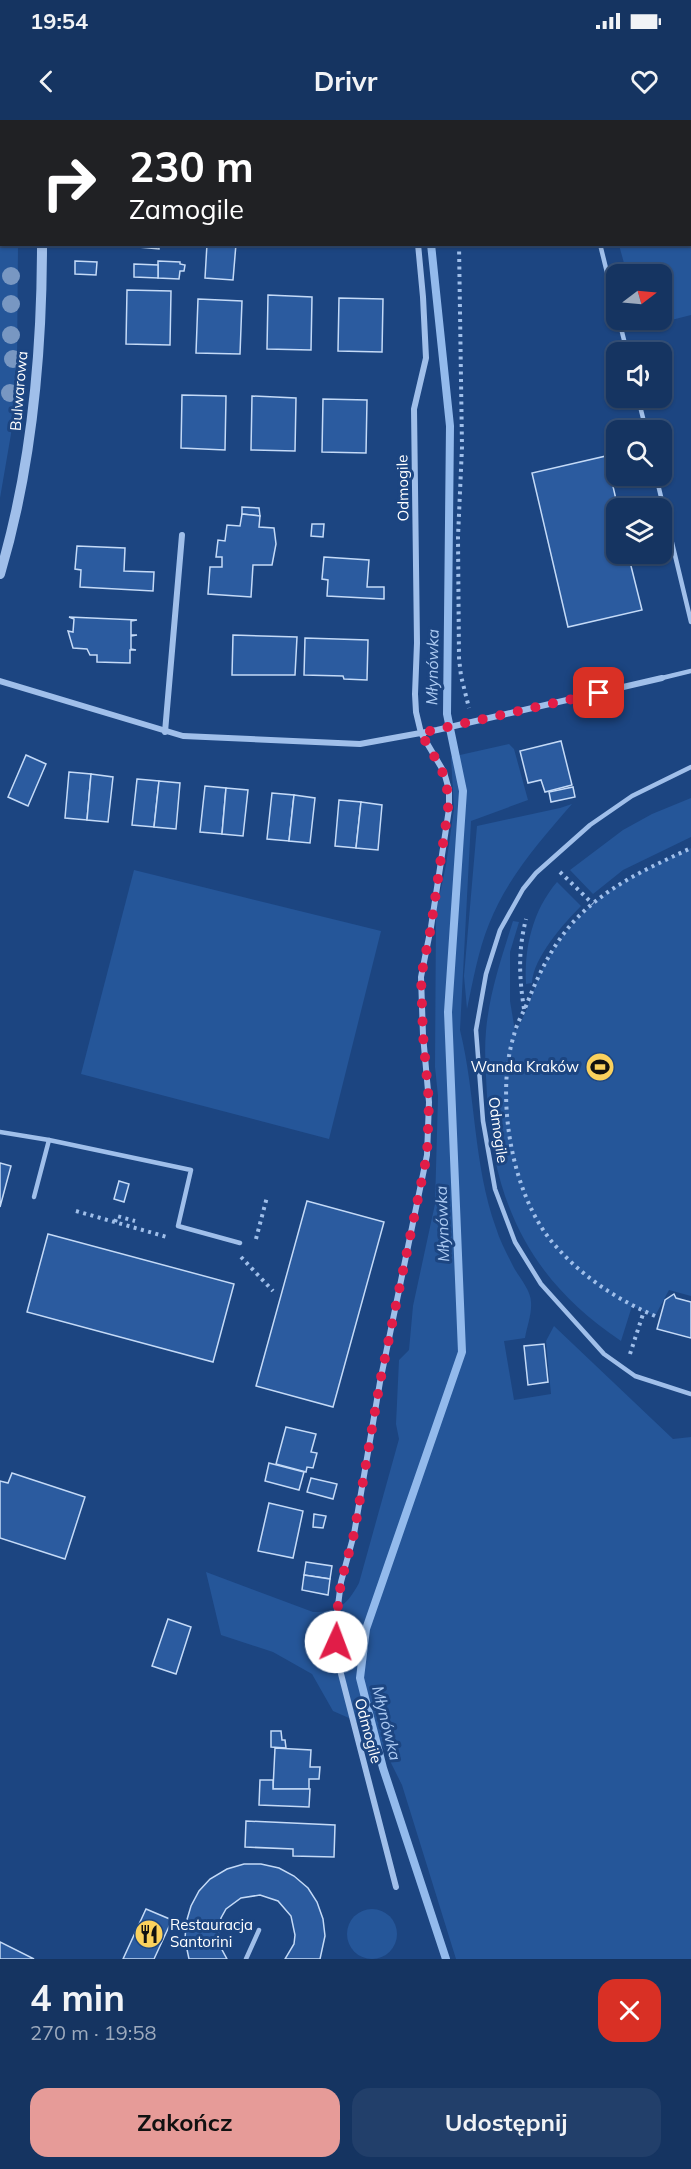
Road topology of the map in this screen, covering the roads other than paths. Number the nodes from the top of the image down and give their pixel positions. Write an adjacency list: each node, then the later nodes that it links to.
1 (42, 246): 7 (street, Bulwarowa)
2 (418, 246): 13 (street, Odmogile)
3 (600, 246): 4 (lane)
4 (606, 268)
5 (658, 486): 8 (lane)
6 (182, 535): 12 (street)
7 (0, 574)
8 (691, 622)
9 (691, 670): 10 (lane)
10 (662, 678): 13 (street)
11 (0, 681): 12 (street)
12 (165, 732): 13 (street)
13 (421, 733): 20 (street, Odmogile)
14 (691, 767): 19 (lane, Odmogile)
15 (0, 1132): 16 (lane)
16 (49, 1140): 17 (lane); 18 (lane)
17 (34, 1197)
18 (240, 1243)
19 (691, 1394)
20 (396, 1887)
21 (259, 1930): 22 (lane)
22 (246, 1959)

